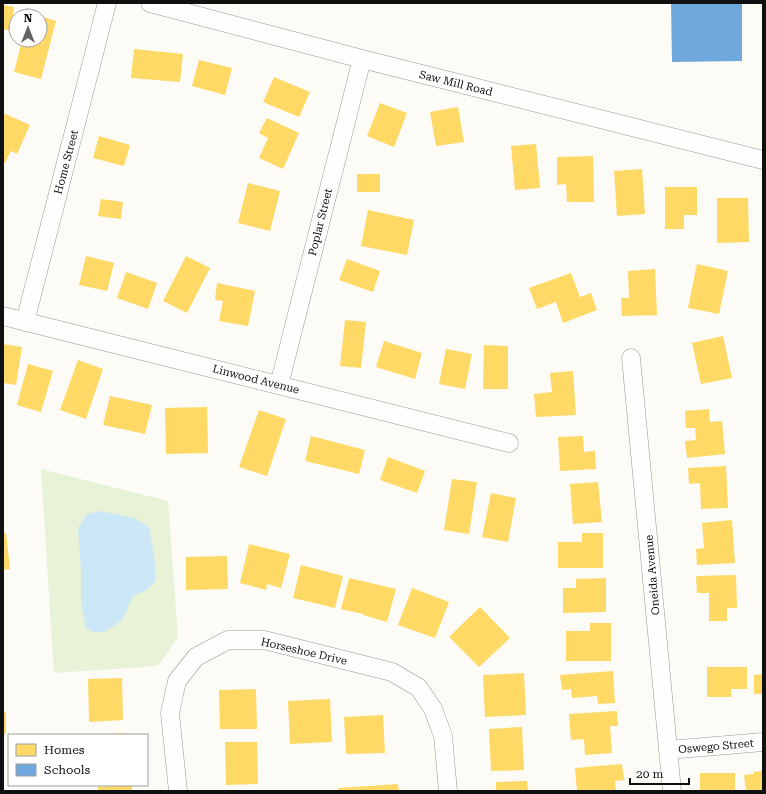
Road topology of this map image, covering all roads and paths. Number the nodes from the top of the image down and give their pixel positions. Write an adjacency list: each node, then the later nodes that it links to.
1 (107, 3): 6 (street, Home Street)
2 (150, 3): 3 (street, Saw Mill Road)
3 (362, 59): 4 (street, Saw Mill Road); 8 (street, Poplar Street)
4 (763, 160)
5 (3, 316): 6 (street, Linwood Avenue)
6 (25, 322): 8 (street, Linwood Avenue)
7 (631, 358): 11 (street, Oneida Avenue)
8 (279, 385): 9 (street, Linwood Avenue)
9 (509, 443)
10 (763, 742): 11 (street, Oswego Street)
11 (668, 750): 14 (street, Oneida Avenue)
12 (178, 791): 13 (street, Horseshoe Drive)
13 (448, 791)
14 (672, 791)

